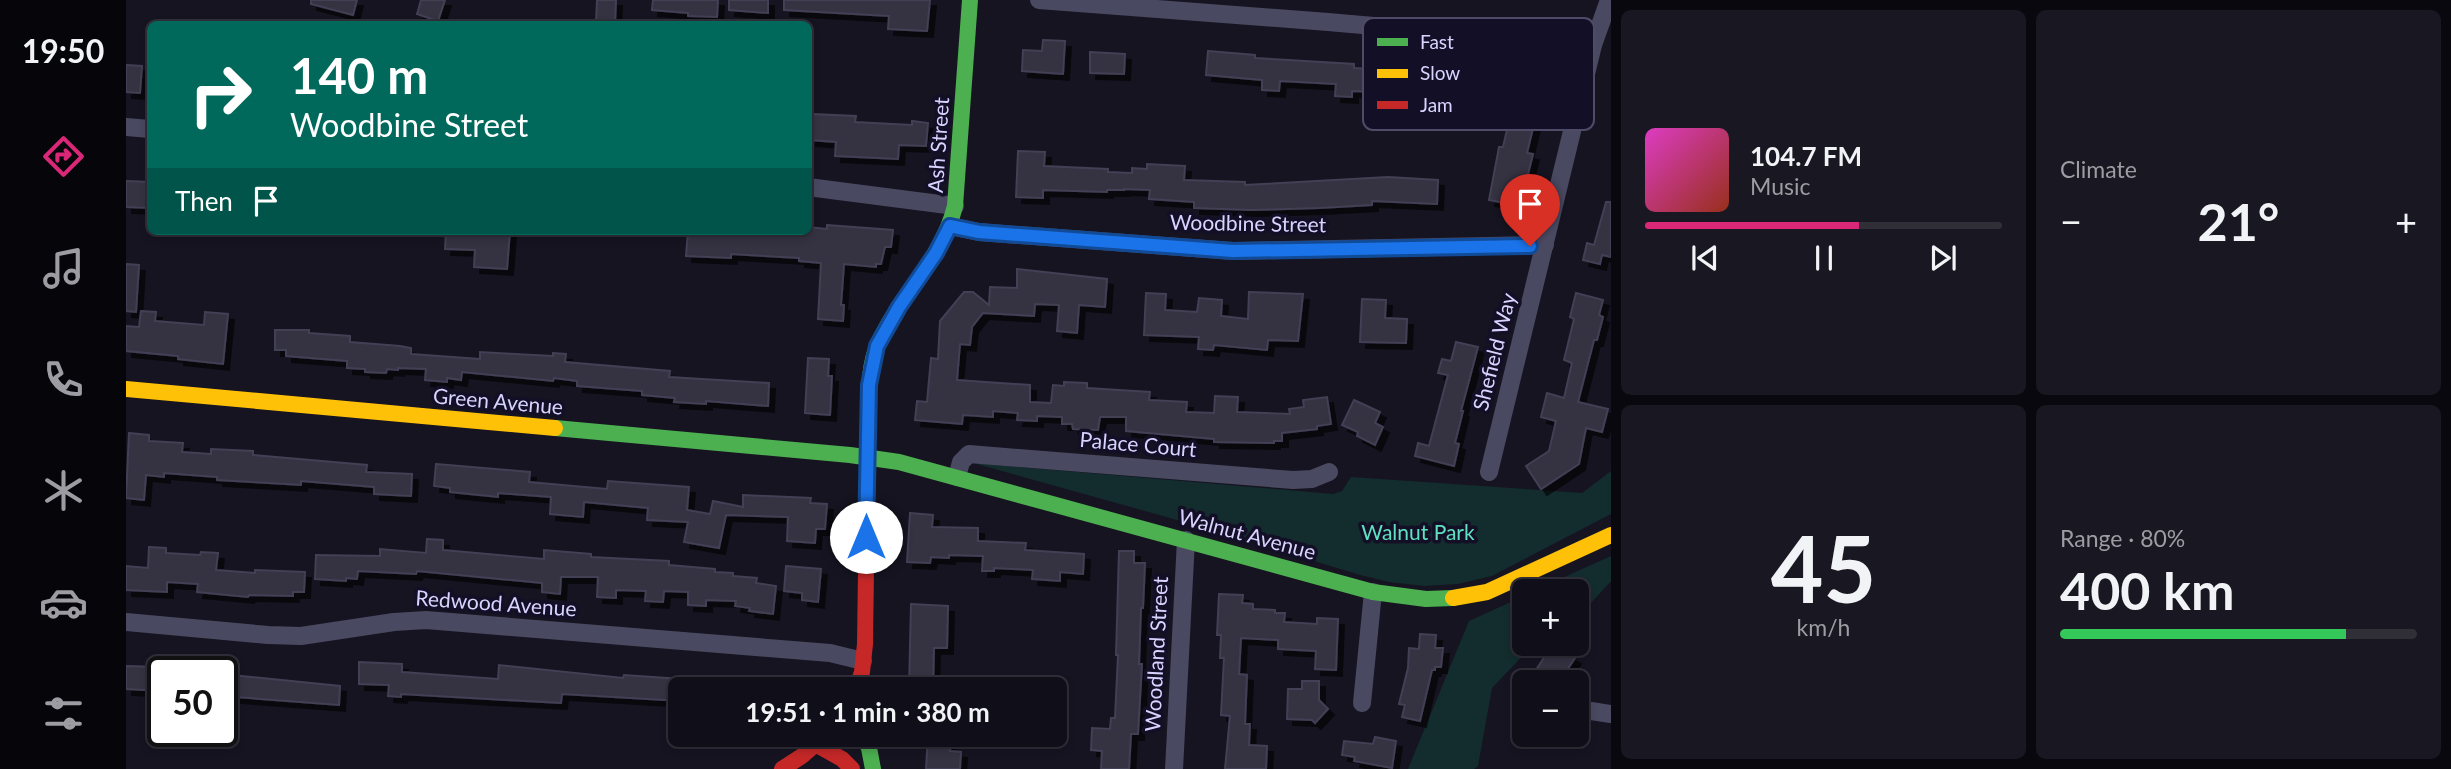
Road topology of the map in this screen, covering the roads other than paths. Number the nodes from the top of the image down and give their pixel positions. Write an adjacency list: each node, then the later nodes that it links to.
1 (970, 0): 10 (street, Ash Street)
2 (1039, 0): 4 (street)
3 (1609, 0): 5 (street, Shefield Way)
4 (1363, 25)
5 (1594, 41)
6 (126, 127): 7 (street)
7 (147, 130)
8 (1572, 130): 12 (street, Shefield Way)
9 (812, 188): 10 (street)
10 (955, 206): 11 (street, Ash Street)
11 (950, 226): 12 (street, Woodbine Street); 14 (street, Ash Street)
12 (1545, 246): 16 (street, Shefield Way)
13 (126, 389): 14 (street, Green Avenue)
14 (866, 457): 17 (street, Walnut Avenue); 22 (street, Ash Street)
15 (1329, 472): 17 (street, Palace Court)
16 (1489, 472)
17 (957, 477): 19 (street, Walnut Avenue)
18 (1611, 535): 20 (street, Walnut Avenue)
19 (1186, 540): 20 (street, Walnut Avenue); 33 (street, Woodland Street)
20 (1373, 592): 24 (street)
21 (126, 622): 22 (street, Redwood Avenue)
22 (863, 661): 23 (street, Ash Street)
23 (859, 677)
24 (1362, 703)
25 (1591, 711): 26 (street)
26 (1611, 714)
27 (812, 747): 30 (street)
28 (829, 747): 31 (street)
29 (868, 747): 32 (street)
30 (782, 769)
31 (852, 769)
32 (873, 769)
33 (1174, 769)

